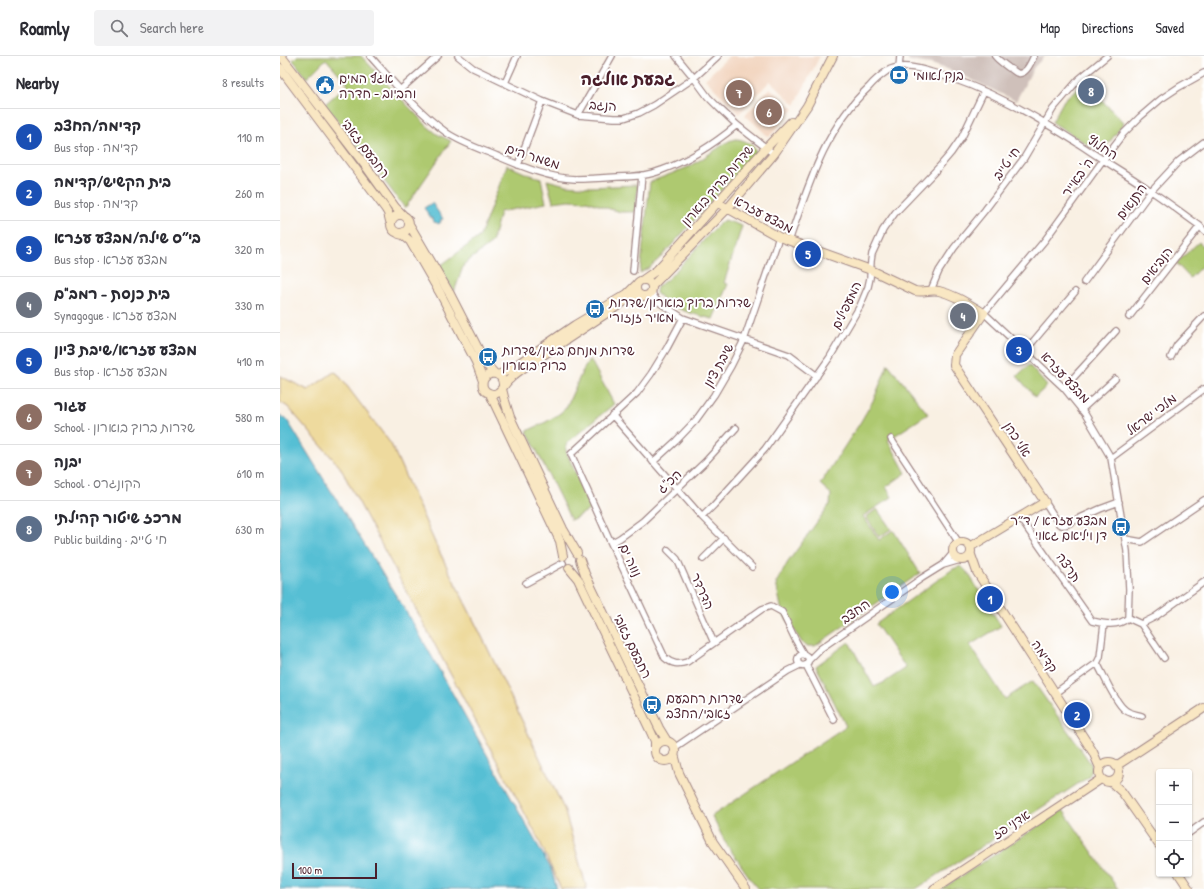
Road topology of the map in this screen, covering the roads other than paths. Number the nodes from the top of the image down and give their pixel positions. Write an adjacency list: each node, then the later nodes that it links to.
1 (281, 56): 36 (street, רחבעם זאבי)
2 (370, 56): 19 (street, משמר הים)
3 (438, 56): 19 (street)
4 (458, 56): 18 (street, הנגב)
5 (517, 56): 18 (street)
6 (612, 56): 23 (street)
7 (676, 56): 17 (street)
8 (718, 56): 17 (street, הנגב)
9 (833, 56): 22 (street, שדרות ברוך בוארון)
10 (900, 56): 14 (street)
11 (994, 56): 12 (street)
12 (1034, 56)
13 (1107, 56): 24 (street, חי טייב)
14 (899, 67): 20 (street, החלוץ); 43 (street)
15 (280, 68): 38 (street, רחבעם זאבי)
16 (1204, 72): 29 (street, ה' באייר)
17 (694, 78): 23 (street, הנגב); 25 (street)
18 (505, 83): 21 (street, הנגב)
19 (400, 90): 30 (street, משמר הים)
20 (984, 91): 24 (street, החלוץ); 44 (street, המעפילים)
21 (542, 101): 23 (street, הנגב); 30 (street)
22 (807, 106): 27 (street, שדרות ברוך בוארון); 28 (street, שדרות ברוך בוארון)
23 (578, 115)
24 (1045, 122): 29 (street, החלוץ); 50 (street, חי טייב)
25 (737, 125): 27 (street); 31 (street, משמר הים)
26 (1204, 142): 32 (street, התנאים)
27 (766, 148): 28 (street); 34 (street, שדרות ברוך בוארון)
28 (774, 154): 33 (street, שדרות ברוך בוארון)
29 (1103, 160): 32 (street, החלוץ); 54 (street, ה' באייר)
30 (518, 165): 31 (street, משמר הים)
31 (642, 175): 45 (street)
32 (1151, 191): 40 (street, החלוץ); 47 (street, התנאים)
33 (739, 196): 35 (street, שדרות ברוך בוארון); 37 (street)
34 (718, 203): 35 (street, מבצע עזרא); 46 (street, שדרות ברוך בוארון)
35 (728, 208): 37 (street, מבצע עזרא); 49 (street, שדרות ברוך בוארון)
36 (403, 215): 38 (street); 39 (street)
37 (740, 216): 42 (street, מבצע עזרא)
38 (390, 221): 41 (street)
39 (409, 224): 41 (street); 62 (street)
40 (1202, 229): 56 (street, הנביאים)
41 (399, 234): 65 (street)
42 (778, 237): 43 (street, מבצע עזרא); 59 (street, שיבת ציון)
43 (789, 241): 44 (street, מבצע עזרא)
44 (871, 270): 50 (street, מבצע עזרא); 63 (street, המעפילים)
45 (633, 271)
46 (644, 279): 48 (street); 49 (street)
47 (1084, 282)
48 (636, 285): 52 (street); 62 (street)
49 (652, 288): 52 (street); 53 (street)
50 (930, 290): 54 (street, מבצע עזרא)
51 (1075, 292): 60 (street)
52 (642, 295): 53 (street); 66 (street)
53 (658, 301): 57 (street)
54 (984, 313): 60 (street, מבצע עזרא); 78 (street, אלי כהן)
55 (1204, 316): 61 (street)
56 (1129, 317)
57 (684, 318): 59 (street); 71 (street)
58 (1116, 331): 67 (street)
59 (744, 340): 63 (street); 75 (street, שיבת ציון)
60 (1025, 351): 67 (street, מבצע עזרא)
61 (1171, 357)
62 (496, 374): 65 (street); 66 (street)
63 (817, 376): 80 (street, המעפילים)
64 (1115, 379): 70 (street)
65 (483, 381): 69 (street)
66 (503, 388): 69 (street); 89 (street, רחבעם זאבי)
67 (1064, 388): 70 (street, מבצע עזרא)
68 (1204, 389): 74 (street, מלכי ישראל)
69 (490, 394): 92 (street, רחבעם זאבי)
70 (1082, 410): 74 (street, מבצע עזרא)
71 (612, 415): 75 (street); 84 (street, נווה ים)
72 (736, 428): 76 (street, הכ"ג)
73 (892, 439): 85 (street)
74 (1111, 458): 79 (street, מבצע עזרא)
75 (653, 462): 76 (street)
76 (676, 489): 80 (street); 84 (street, הכ"ג)
77 (1204, 500): 83 (street)
78 (1045, 502): 79 (street, אלי כהן); 81 (street)
79 (1119, 502): 83 (street, מבצע עזרא)
80 (702, 517): 82 (street)
81 (1019, 517): 86 (street); 98 (street, תרצה)
82 (724, 538): 90 (street); 94 (street)
83 (1125, 539): 97 (street, מבצע עזרא)
84 (611, 543): 100 (street, נווה ים)
85 (959, 543): 86 (street); 88 (street)
86 (970, 546): 91 (street)
87 (668, 550): 100 (street, הדרדר)
88 (954, 552): 91 (street); 93 (street, החצב)
89 (578, 556): 92 (street); 92 (street); 108 (street, רחבעם זאבי)
90 (703, 559)
91 (965, 559): 93 (street, החצב); 104 (street, קדימה)
92 (565, 562): 96 (street); 109 (street, רחבעם זאבי)
93 (943, 566): 102 (street, החצב)
94 (752, 567)
95 (1204, 582): 99 (street)
96 (526, 583)
97 (1128, 618): 98 (street); 99 (street)
98 (1104, 624): 103 (street)
99 (1142, 624): 101 (street)
100 (714, 643): 102 (street)
101 (1164, 658)
102 (803, 660): 107 (street); 110 (street, החצב)
103 (1097, 663): 104 (street); 106 (street)
104 (1055, 693): 112 (street, קדימה)
105 (1204, 708): 113 (street)
106 (1142, 716)
107 (834, 720)
108 (667, 741): 109 (street); 110 (street)
109 (655, 748): 111 (street)
110 (674, 751): 111 (street); 114 (street)
111 (662, 760): 114 (street)
112 (1103, 766): 113 (street); 115 (street)
113 (1116, 766): 116 (street)
114 (679, 773): 121 (street)
115 (1101, 779): 116 (street); 122 (street, אדני פז)
116 (1114, 780): 119 (street)
117 (1204, 822): 118 (street)
118 (1192, 831)
119 (1156, 841)
120 (1181, 877): 123 (street)
121 (746, 889)
122 (934, 889)
123 (1189, 889)

